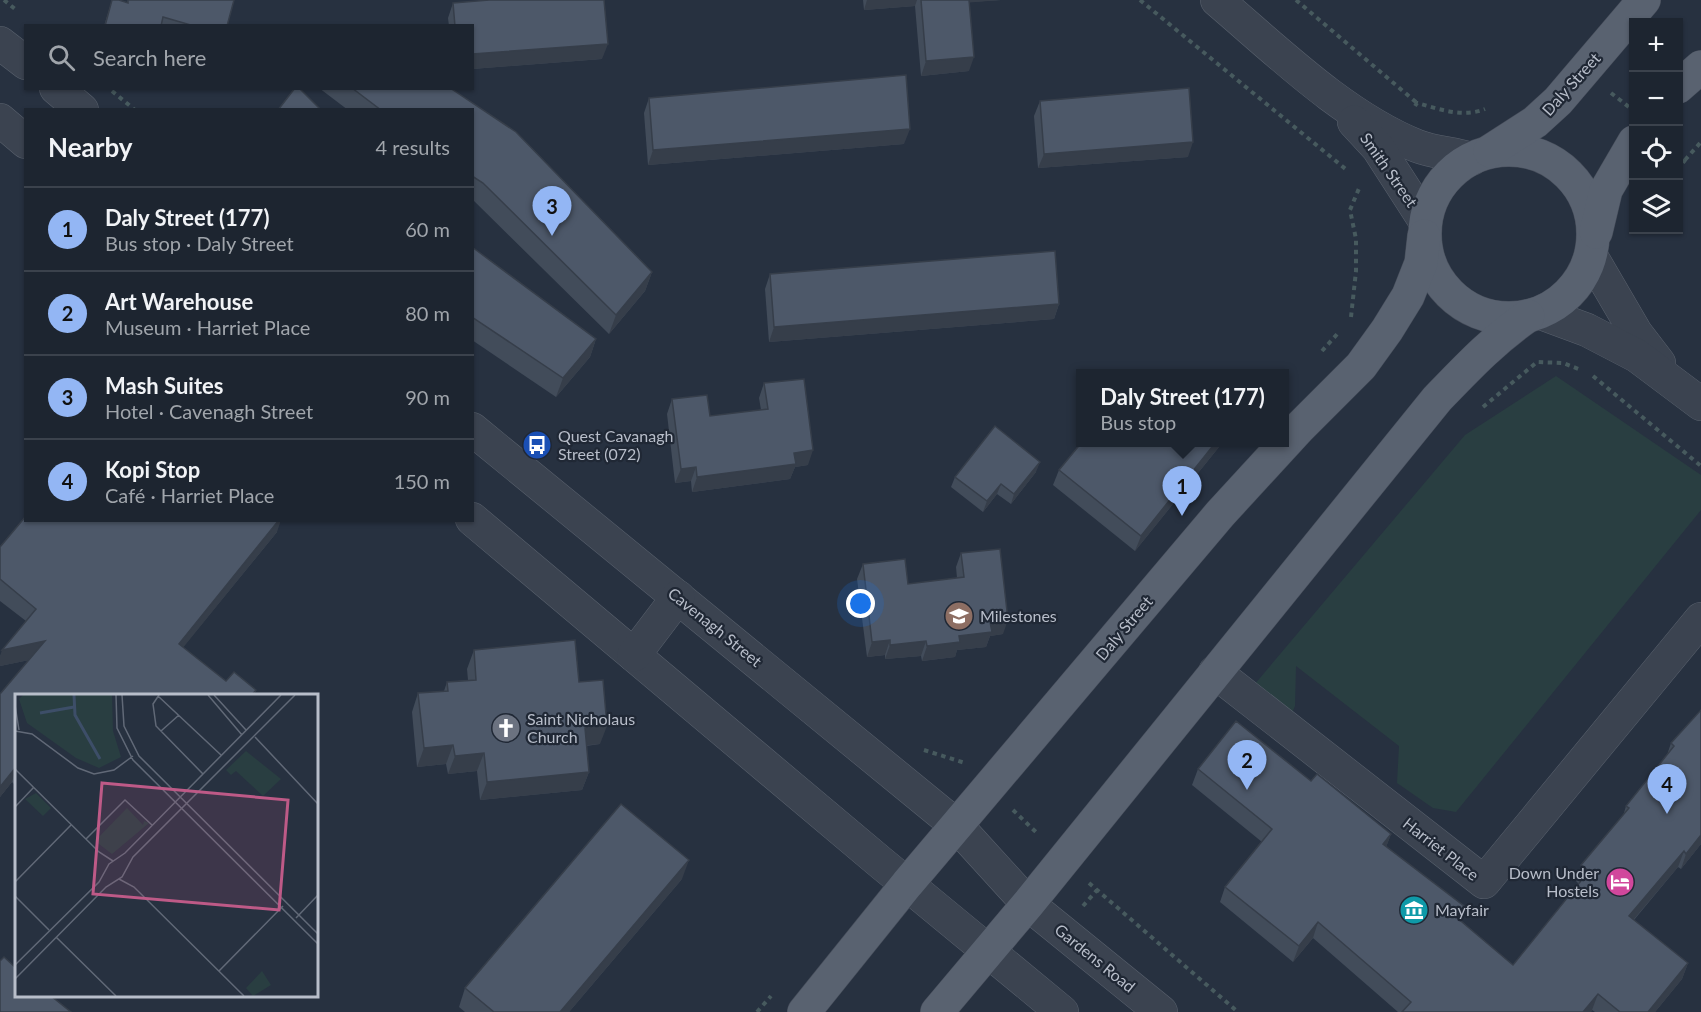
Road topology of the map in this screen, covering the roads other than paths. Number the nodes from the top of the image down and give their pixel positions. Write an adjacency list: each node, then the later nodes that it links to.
1 (1217, 0): 8 (street, Smith Street)
2 (1644, 0): 13 (main road, Daly Street)
3 (0, 43): 4 (street)
4 (24, 61)
5 (1701, 67): 6 (main road)
6 (1683, 83)
7 (58, 90): 9 (street)
8 (1328, 94): 13 (street, Smith Street); 14 (street, Smith Street)
9 (80, 108)
10 (0, 120): 11 (street)
11 (24, 140)
12 (1629, 149): 15 (main road)
13 (1478, 156): 14 (main road); 15 (main road)
14 (1424, 229): 16 (main road); 19 (main road, Daly Street)
15 (1593, 247): 16 (main road); 17 (street)
16 (1534, 314): 17 (street); 25 (main road)
17 (1690, 395)
18 (474, 431): 22 (street, Cavenagh Street)
19 (1289, 439)
20 (1282, 447): 26 (main road, Daly Street)
21 (474, 521): 24 (street)
22 (678, 597): 24 (street); 26 (street, Cavenagh Street)
23 (1701, 619): 25 (street, Harriet Place)
24 (634, 655): 27 (street)
25 (1215, 672): 28 (main road)
26 (957, 826): 27 (main road, Daly Street); 28 (street, Cavenagh Street)
27 (907, 884): 29 (street); 30 (main road, Daly Street)
28 (1028, 904): 29 (main road); 33 (street, Gardens Road)
29 (988, 951): 31 (main road); 32 (street)
30 (804, 1012)
31 (937, 1012)
32 (1062, 1012)
33 (1161, 1012)

